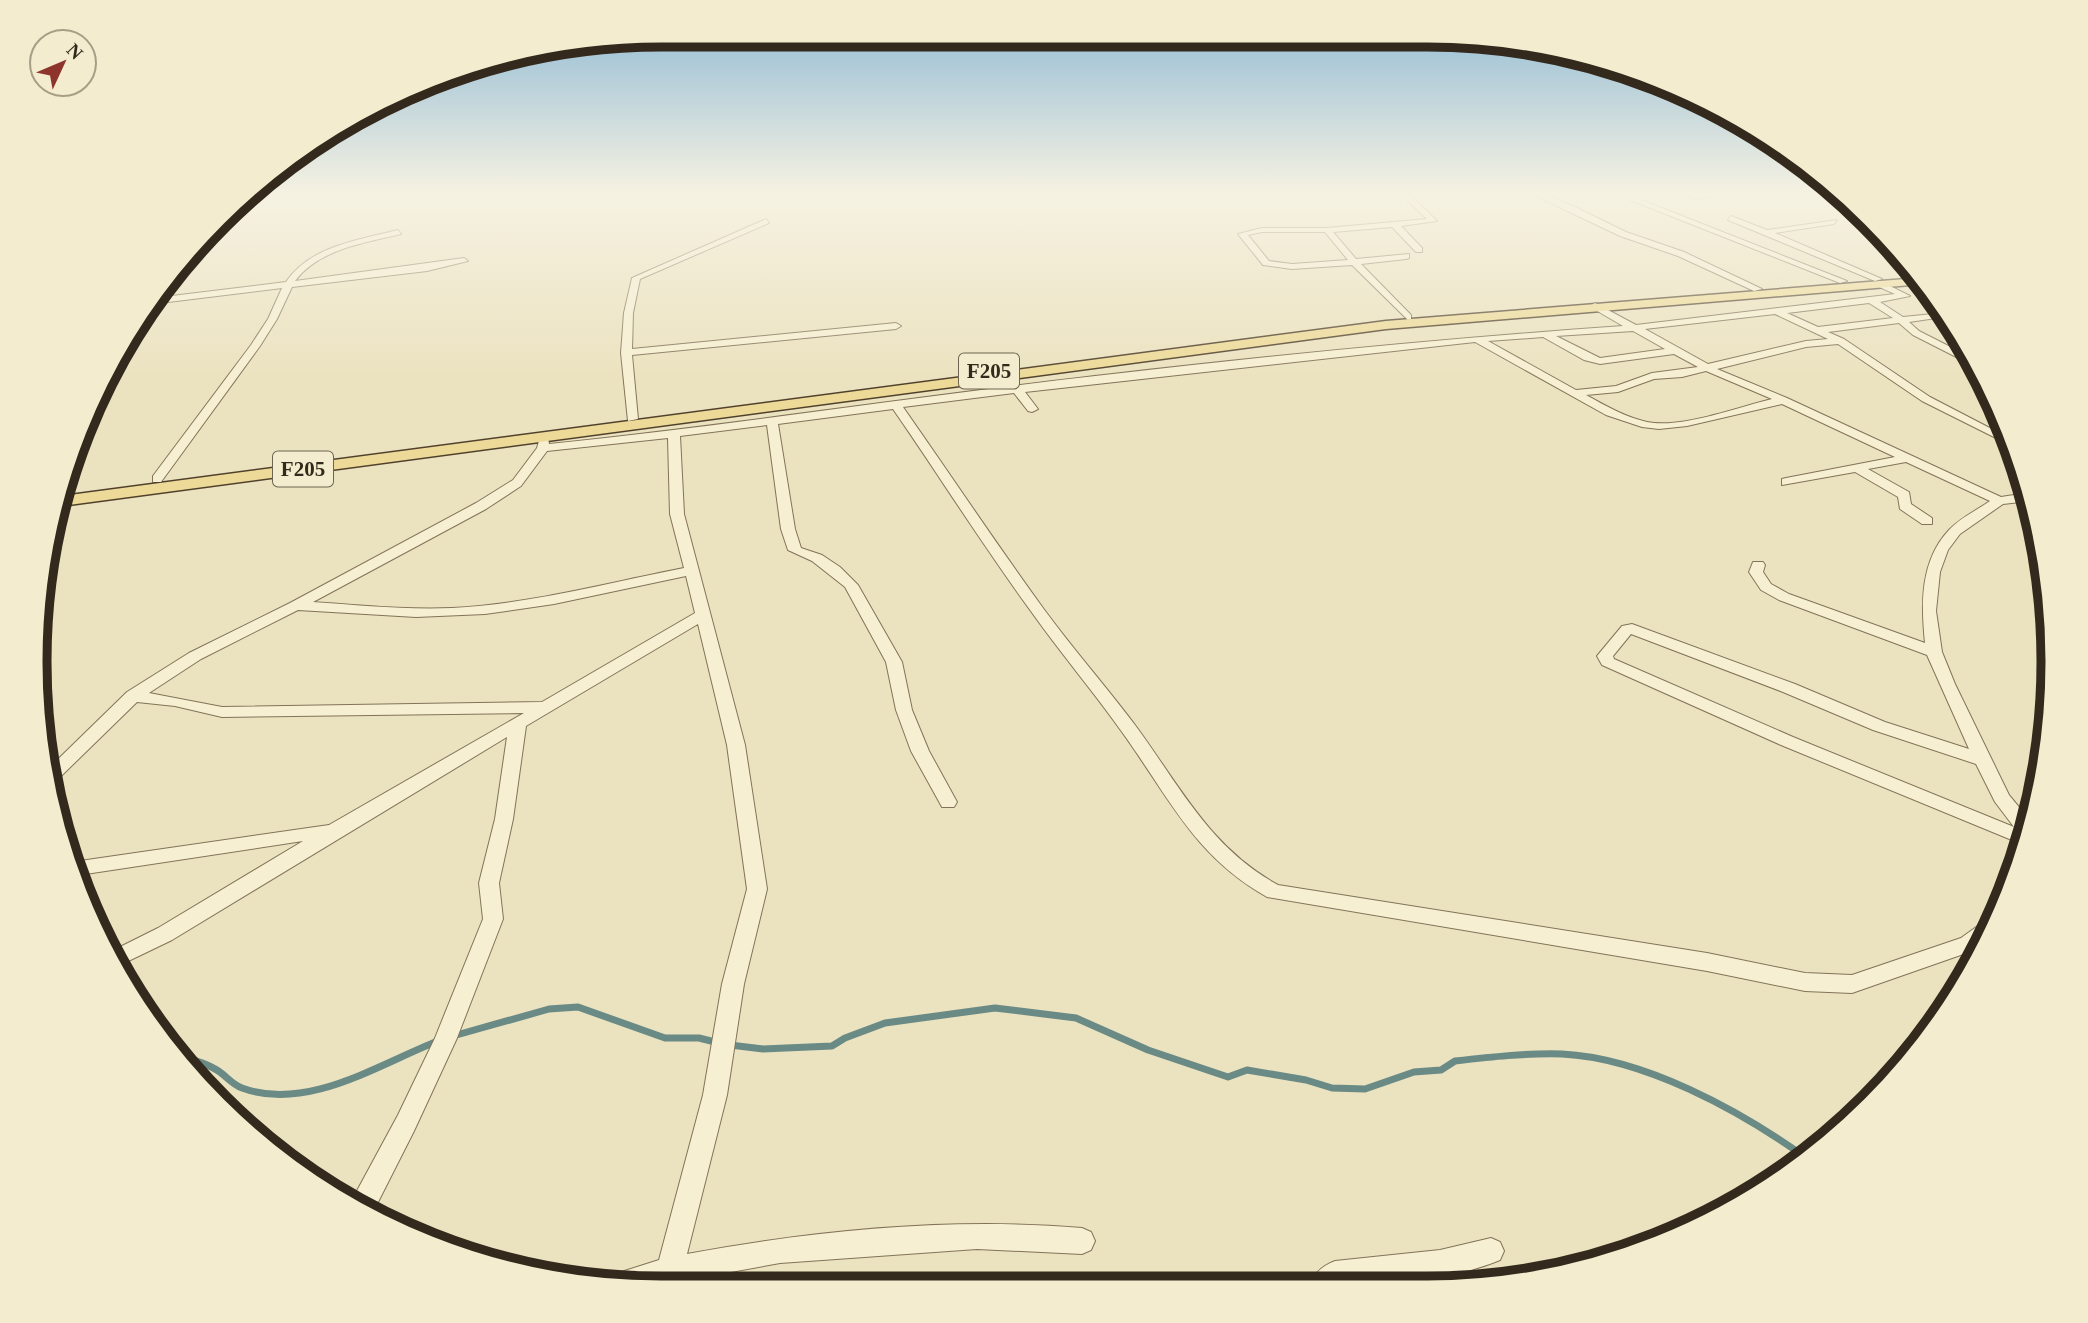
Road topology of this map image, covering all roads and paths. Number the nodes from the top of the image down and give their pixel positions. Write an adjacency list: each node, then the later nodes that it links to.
1 (321, 256): 15 (street)
2 (688, 256): 34 (street)
3 (1258, 256): 10 (street)
4 (1348, 256): 10 (street)
5 (1406, 256): 10 (street)
6 (1685, 256): 16 (street)
7 (1778, 256): 12 (street)
8 (1821, 256): 13 (street)
9 (464, 261): 15 (street)
10 (1353, 261): 23 (street)
11 (1905, 278): 13 (main road, F205)
12 (1843, 281): 13 (main road, F205); 16 (main road, F205)
13 (1879, 281): 14 (main road, F205); 18 (street); 19 (main road, F205)
14 (1908, 281)
15 (286, 284): 17 (street); 49 (street)
16 (1757, 289): 23 (main road, F205)
17 (166, 299)
18 (1868, 299): 22 (street); 25 (street)
19 (1595, 306): 27 (street); 32 (main road, F205)
20 (1926, 307): 21 (street)
21 (1929, 308)
22 (1778, 312): 27 (street); 28 (street)
23 (1408, 317): 32 (main road, F205)
24 (1935, 317): 25 (street)
25 (1902, 319): 28 (street); 35 (street)
26 (896, 326): 34 (street)
27 (1632, 328): 29 (street); 33 (street)
28 (1817, 330): 31 (street)
29 (1546, 335): 30 (street); 33 (street)
30 (1476, 339): 37 (street); 38 (street)
31 (1840, 341): 36 (street); 45 (street)
32 (1216, 345): 42 (main road, F205); 46 (main road, F205)
33 (1673, 351): 36 (street)
34 (626, 353): 42 (street)
35 (1959, 355)
36 (1707, 368): 38 (street); 39 (street)
37 (1017, 389): 40 (street); 41 (street)
38 (1576, 393): 39 (street)
39 (1783, 400): 47 (street)
40 (895, 404): 43 (street); 71 (street)
41 (1032, 409)
42 (632, 419): 49 (main road, F205)
43 (772, 420): 44 (street); 66 (street)
44 (674, 433): 46 (street); 57 (street)
45 (1998, 436)
46 (544, 443): 53 (main road, F205); 58 (street)
47 (1908, 458): 48 (street); 54 (street)
48 (1855, 467): 50 (street); 55 (street)
49 (157, 479): 51 (main road, F205)
50 (1786, 482)
51 (72, 490)
52 (2019, 498): 54 (street)
53 (69, 499)
54 (1999, 501): 60 (street)
55 (1927, 521)
56 (1758, 565): 60 (street)
57 (692, 571): 58 (street); 59 (street)
58 (295, 606): 61 (street)
59 (703, 615): 62 (street); 76 (street)
60 (1934, 652): 64 (street)
61 (133, 696): 62 (street); 65 (street)
62 (546, 707): 63 (street)
63 (518, 723): 69 (street); 73 (street)
64 (1983, 760): 67 (street); 68 (street)
65 (57, 770)
66 (948, 802)
67 (2019, 822)
68 (2017, 828)
69 (335, 830): 70 (street); 72 (street)
70 (83, 867)
71 (1973, 940)
72 (123, 955)
73 (366, 1199)
74 (1082, 1241): 76 (street)
75 (1491, 1251): 78 (street)
76 (670, 1270): 77 (street)
77 (651, 1275)
78 (1333, 1276)

